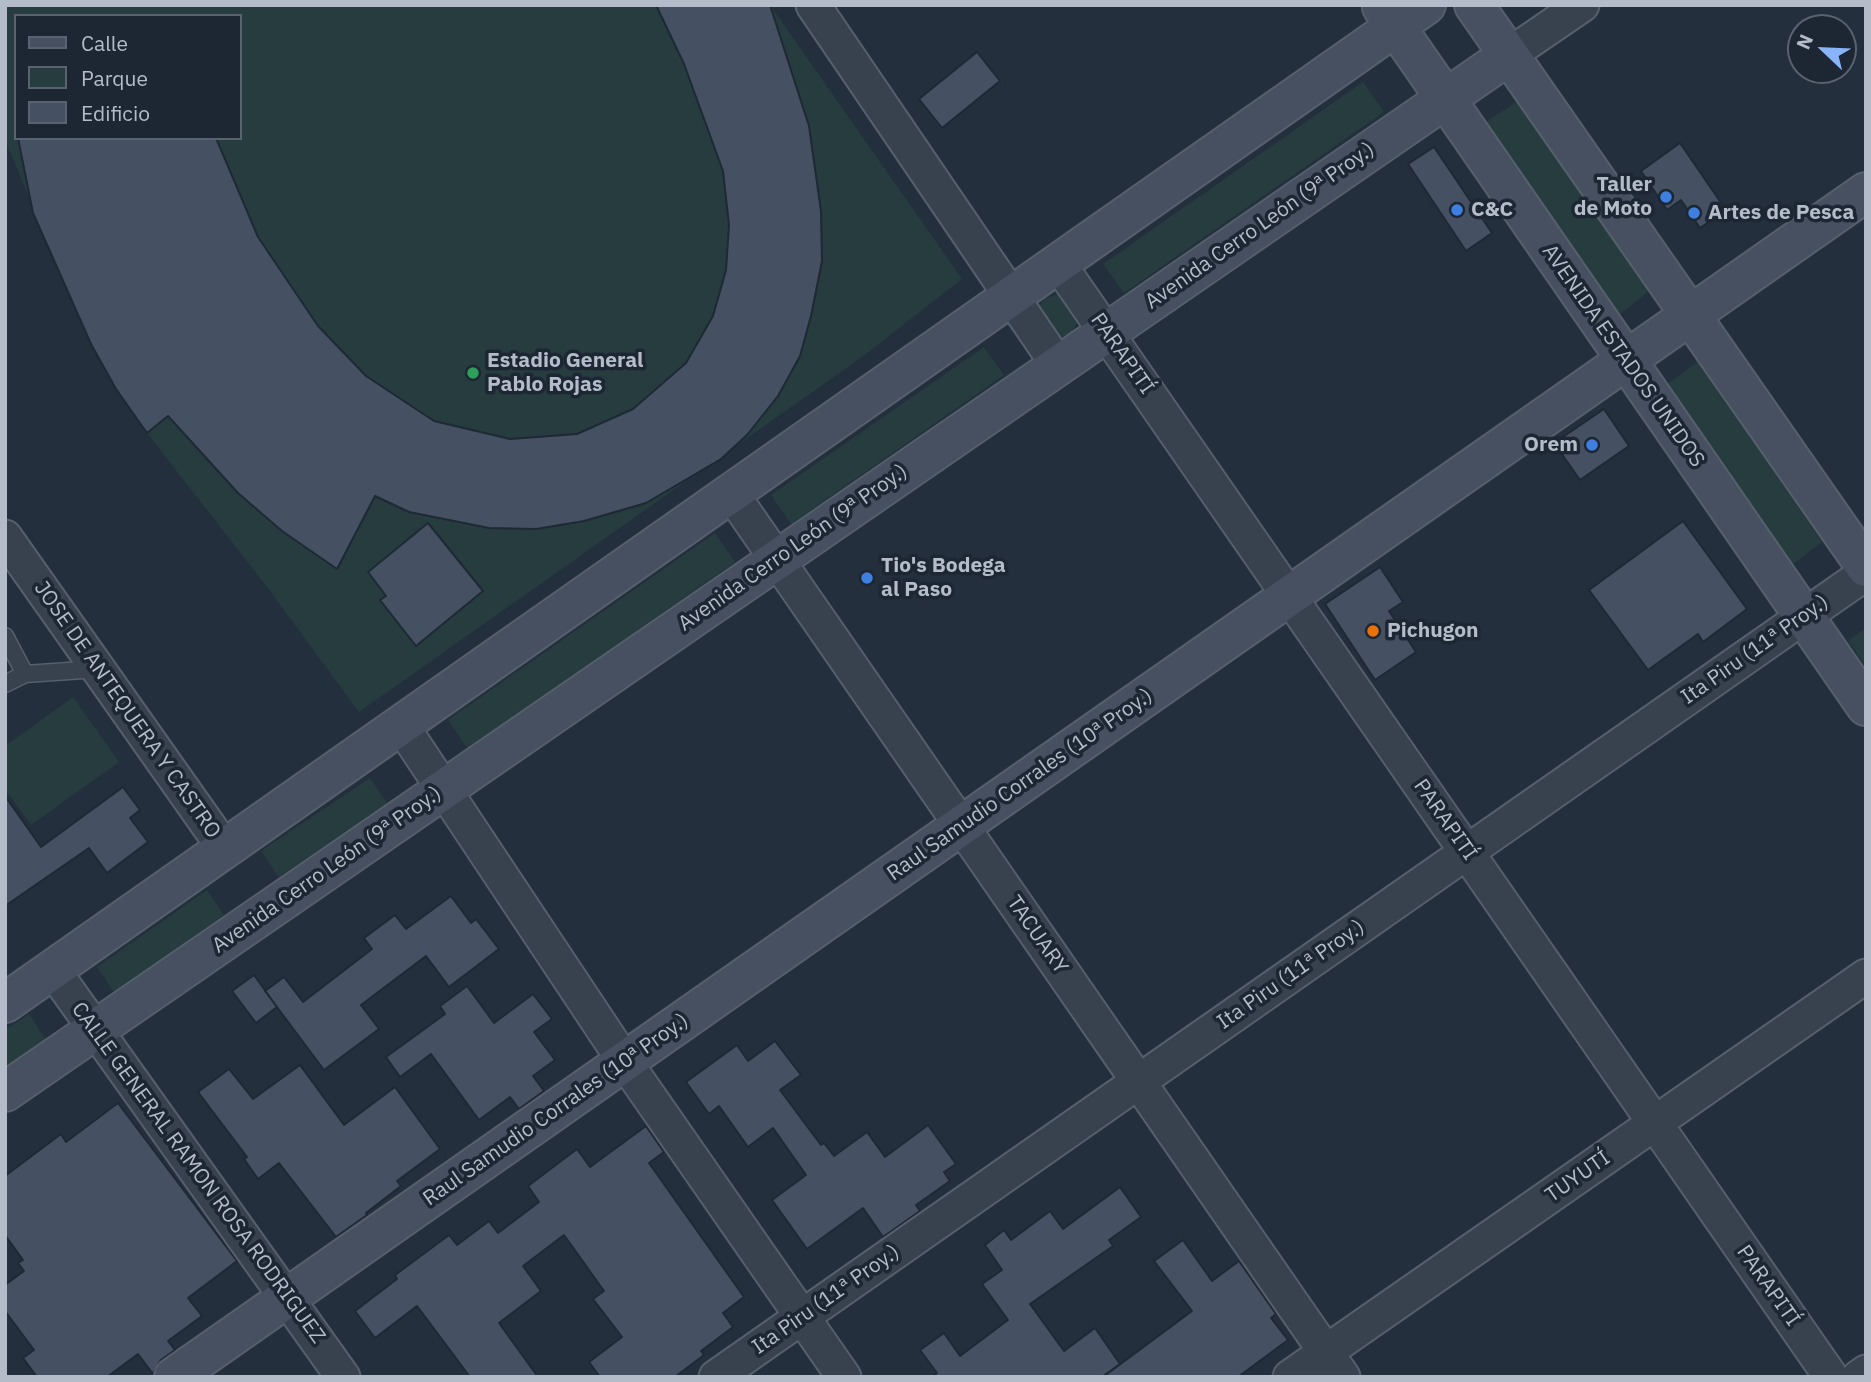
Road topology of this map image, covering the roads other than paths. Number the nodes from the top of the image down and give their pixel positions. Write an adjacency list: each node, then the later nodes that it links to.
1 (813, 5): 10 (street)
2 (1426, 5): 5 (street)
3 (1474, 5): 6 (street)
4 (1583, 5): 6 (street, Avenida Cerro León (9ª Proy.))
5 (1388, 16): 7 (street, AVENIDA ESTADOS UNIDOS); 9 (street)
6 (1509, 55): 7 (street, Avenida Cerro León (9ª Proy.)); 11 (street)
7 (1444, 99): 12 (street, Avenida Cerro León (9ª Proy.)); 13 (street, AVENIDA ESTADOS UNIDOS)
8 (1866, 192): 11 (street, Raul Samudio Corrales (10ª Proy.))
9 (1058, 263): 10 (street); 12 (street, PARAPITÍ)
10 (1011, 296): 14 (street); 15 (street)
11 (1690, 315): 13 (street, Raul Samudio Corrales (10ª Proy.)); 18 (street)
12 (1106, 332): 14 (street, Avenida Cerro León (9ª Proy.)); 20 (street, PARAPITÍ)
13 (1626, 360): 20 (street, Raul Samudio Corrales (10ª Proy.)); 21 (street, AVENIDA ESTADOS UNIDOS)
14 (1058, 365): 17 (street, Avenida Cerro León (9ª Proy.))
15 (731, 493): 17 (street, TACUARY); 27 (street)
16 (5, 537): 23 (street, JOSE DE ANTEQUERA Y CASTRO)
17 (777, 560): 28 (street, Avenida Cerro León (9ª Proy.)); 29 (street, TACUARY)
18 (1866, 567)
19 (1866, 573): 21 (street, Ita Piru (11ª Proy.))
20 (1290, 596): 29 (street, Raul Samudio Corrales (10ª Proy.)); 31 (street, PARAPITÍ)
21 (1803, 616): 26 (street, AVENIDA ESTADOS UNIDOS); 31 (street, Ita Piru (11ª Proy.))
22 (5, 636): 24 (lane)
23 (99, 668): 24 (lane); 30 (street, JOSE DE ANTEQUERA Y CASTRO)
24 (25, 674): 25 (lane)
25 (5, 684)
26 (1866, 706)
27 (401, 725): 28 (street); 30 (street)
28 (443, 789): 35 (street, Avenida Cerro León (9ª Proy.)); 36 (street)
29 (961, 826): 36 (street, Raul Samudio Corrales (10ª Proy.)); 37 (street, TACUARY)
30 (225, 849): 32 (street)
31 (1467, 852): 37 (street, Ita Piru (11ª Proy.)); 39 (street, PARAPITÍ)
32 (53, 970): 34 (street); 35 (street, CALLE GENERAL RAMON ROSA RODRIGUEZ)
33 (1866, 976): 39 (street, TUYUTÍ)
34 (5, 1003)
35 (96, 1030): 38 (street, Avenida Cerro León (9ª Proy.)); 40 (street, CALLE GENERAL RAMON ROSA RODRIGUEZ)
36 (625, 1062): 40 (street, Raul Samudio Corrales (10ª Proy.)); 41 (street)
37 (1138, 1082): 41 (street, Ita Piru (11ª Proy.)); 42 (street, TACUARY)
38 (5, 1092)
39 (1655, 1123): 42 (street, TUYUTÍ); 49 (street, PARAPITÍ)
40 (287, 1298): 44 (street, Raul Samudio Corrales (10ª Proy.)); 45 (street, CALLE GENERAL RAMON ROSA RODRIGUEZ)
41 (802, 1317): 46 (street, Ita Piru (11ª Proy.)); 47 (street)
42 (1335, 1364): 48 (street, TUYUTÍ)
43 (1866, 1372): 50 (street)
44 (174, 1377)
45 (343, 1377)
46 (716, 1377)
47 (844, 1377)
48 (1290, 1377)
49 (1831, 1377)
50 (1860, 1377)

